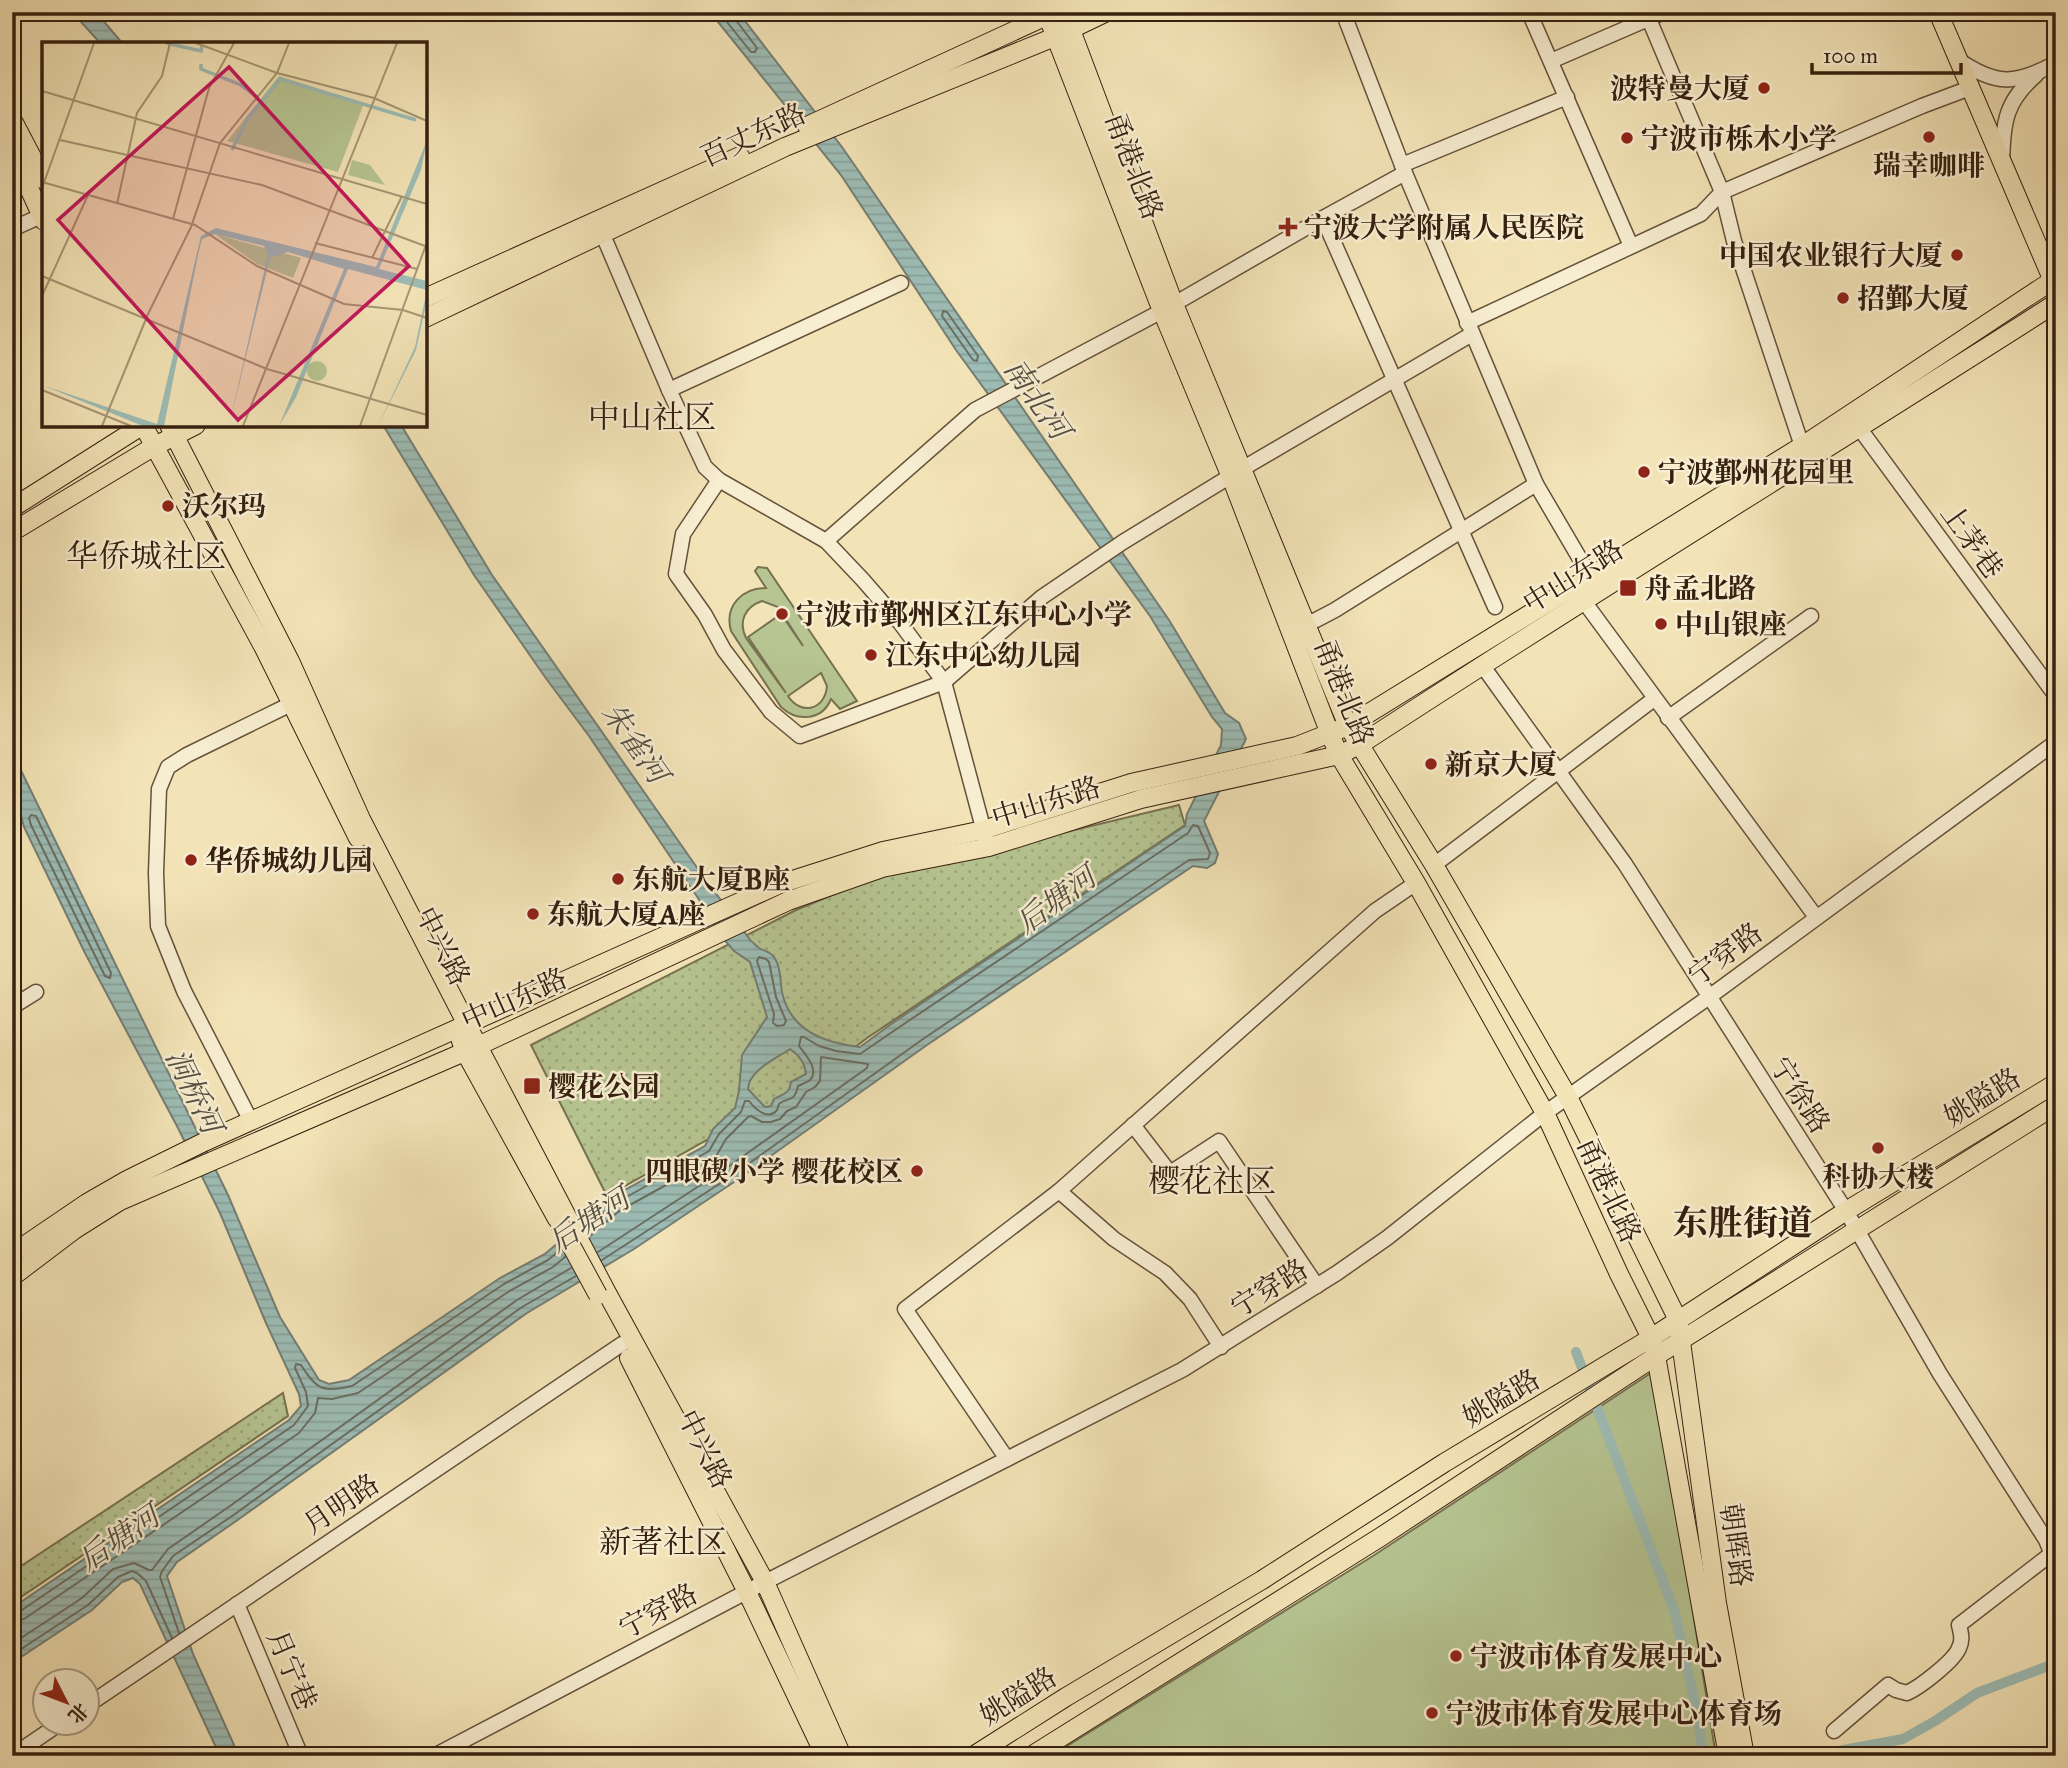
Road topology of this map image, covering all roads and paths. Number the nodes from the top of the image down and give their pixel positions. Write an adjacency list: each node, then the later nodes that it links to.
1 (1107, 12): 8 (main road, 百丈东路)
2 (1343, 12): 18 (street)
3 (1530, 12): 10 (street)
4 (1664, 12): 7 (street)
5 (1938, 12): 9 (main road)
6 (1053, 13): 8 (main road, 甬港北路); 15 (main road, 百丈东路)
7 (1647, 15): 10 (street); 20 (street)
8 (1064, 33): 15 (main road, 百丈东路); 31 (main road, 甬港北路)
9 (1957, 59): 11 (street); 12 (main road)
10 (1552, 61): 13 (street)
11 (2049, 67): 17 (street)
12 (1970, 88): 17 (main road); 20 (street)
13 (1567, 97): 18 (street); 26 (street)
14 (12, 119): 19 (main road)
15 (788, 140): 25 (main road, 百丈东路); 29 (main road, 百丈东路)
16 (12, 151): 21 (main road)
17 (2001, 163): 27 (main road)
18 (1404, 169): 23 (street); 33 (street)
19 (42, 176)
20 (1722, 192): 26 (street); 40 (street)
21 (42, 216)
22 (42, 218): 24 (street)
23 (1323, 218): 31 (street); 34 (street)
24 (12, 229)
25 (603, 235): 32 (main road, 百丈东路); 35 (street)
26 (1631, 246): 33 (street)
27 (2054, 282): 36 (main road, 中山东路)
28 (901, 284): 35 (street)
29 (427, 297)
30 (2056, 303): 36 (main road, 中山东路)
31 (1168, 307): 42 (main road, 甬港北路); 48 (street)
32 (427, 317)
33 (1469, 329): 34 (street); 44 (street)
34 (1394, 380): 42 (street); 46 (street)
35 (669, 390): 43 (street)
36 (1856, 421): 40 (main road, 中山东路); 50 (main road, 中山东路); 56 (street, 上茅巷)
37 (140, 427): 45 (main road)
38 (144, 427): 41 (main road, 中兴路)
39 (172, 430): 41 (main road); 74 (main road, 中兴路)
40 (1802, 446): 49 (main road, 中山东路)
41 (153, 447): 47 (main road); 58 (main road, 中兴路)
42 (1237, 473): 53 (main road, 甬港北路); 55 (street); 61 (main road, 甬港北路)
43 (719, 480): 48 (street); 55 (street)
44 (1535, 484): 46 (street); 49 (street)
45 (12, 508)
46 (1461, 530): 51 (street); 53 (street)
47 (12, 532)
48 (826, 541): 55 (street)
49 (1590, 576): 60 (main road, 中山东路)
50 (1583, 600): 54 (main road, 中山东路); 57 (street)
51 (1495, 607)
52 (1811, 616): 59 (street)
53 (1305, 623): 60 (main road, 甬港北路)
54 (1482, 665): 63 (main road, 中山东路); 65 (street, 宁徐路)
55 (944, 682): 66 (street)
56 (2056, 696)
57 (1654, 699): 59 (street); 65 (street)
58 (291, 704): 74 (main road, 中兴路); 80 (street)
59 (1668, 718): 70 (street)
60 (1348, 726): 61 (main road, 中山东路); 63 (main road, 甬港北路)
61 (1330, 734): 64 (main road, 甬港北路); 66 (main road, 中山东路)
62 (2056, 742): 70 (street, 宁穿路)
63 (1360, 744): 64 (main road, 中山东路); 68 (main road, 甬港北路)
64 (1339, 755): 67 (main road, 中山东路); 69 (main road, 甬港北路)
65 (1558, 771): 68 (street); 72 (street, 宁徐路)
66 (983, 830): 67 (street); 74 (main road, 中山东路)
67 (989, 847): 75 (main road, 中山东路)
68 (1434, 865): 77 (main road, 甬港北路)
69 (1416, 883): 79 (main road, 甬港北路); 81 (street)
70 (1816, 917): 72 (street, 宁穿路)
71 (36, 992): 73 (street)
72 (1709, 997): 77 (street, 宁穿路); 83 (street, 宁徐路)
73 (12, 1007)
74 (462, 1027): 75 (main road, 中兴路); 80 (main road, 中山东路)
75 (471, 1048): 86 (main road, 中山东路); 88 (main road, 中兴路, bridge)
76 (2056, 1083): 83 (main road, 姚隘路)
77 (1568, 1097): 79 (street, 宁穿路); 89 (main road, 甬港北路)
78 (2056, 1105): 84 (main road, 姚隘路)
79 (1545, 1113): 87 (street, 宁穿路); 90 (main road, 甬港北路)
80 (251, 1121): 85 (main road, 中山东路)
81 (1133, 1125): 82 (street); 87 (street)
82 (1059, 1191): 93 (street); 95 (street)
83 (1846, 1212): 84 (street, 宁徐路); 89 (main road, 姚隘路)
84 (1857, 1229): 91 (main road, 姚隘路); 96 (street, 宁徐路)
85 (12, 1254)
86 (12, 1277)
87 (1317, 1286): 93 (street, 宁穿路)
88 (603, 1294): 92 (main road, 中兴路); 97 (main road, 中兴路)
89 (1678, 1320): 90 (main road, 姚隘路); 91 (main road, 甬港北路)
90 (1651, 1338): 94 (main road, 甬港北路); 109 (main road, 姚隘路)
91 (1682, 1340): 94 (main road, 姚隘路); 103 (main road, 朝晖路)
92 (622, 1344): 98 (main road, 中兴路); 99 (street, 月明路)
93 (1221, 1347): 95 (street, 宁穿路)
94 (1656, 1356): 103 (main road, 朝晖路); 110 (main road, 姚隘路)
95 (1007, 1459): 97 (street, 宁穿路)
96 (2054, 1559): 101 (street)
97 (765, 1582): 98 (street, 宁穿路); 108 (main road, 中兴路)
98 (747, 1592): 106 (street, 宁穿路); 107 (main road, 中兴路)
99 (237, 1604): 100 (street, 月明路); 105 (street, 月宁巷)
100 (102, 1695)
101 (1834, 1731)
102 (42, 1736): 104 (street)
103 (1740, 1755)
104 (12, 1756)
105 (302, 1756)
106 (433, 1756)
107 (825, 1756)
108 (842, 1756)
109 (972, 1756)
110 (1031, 1756)

